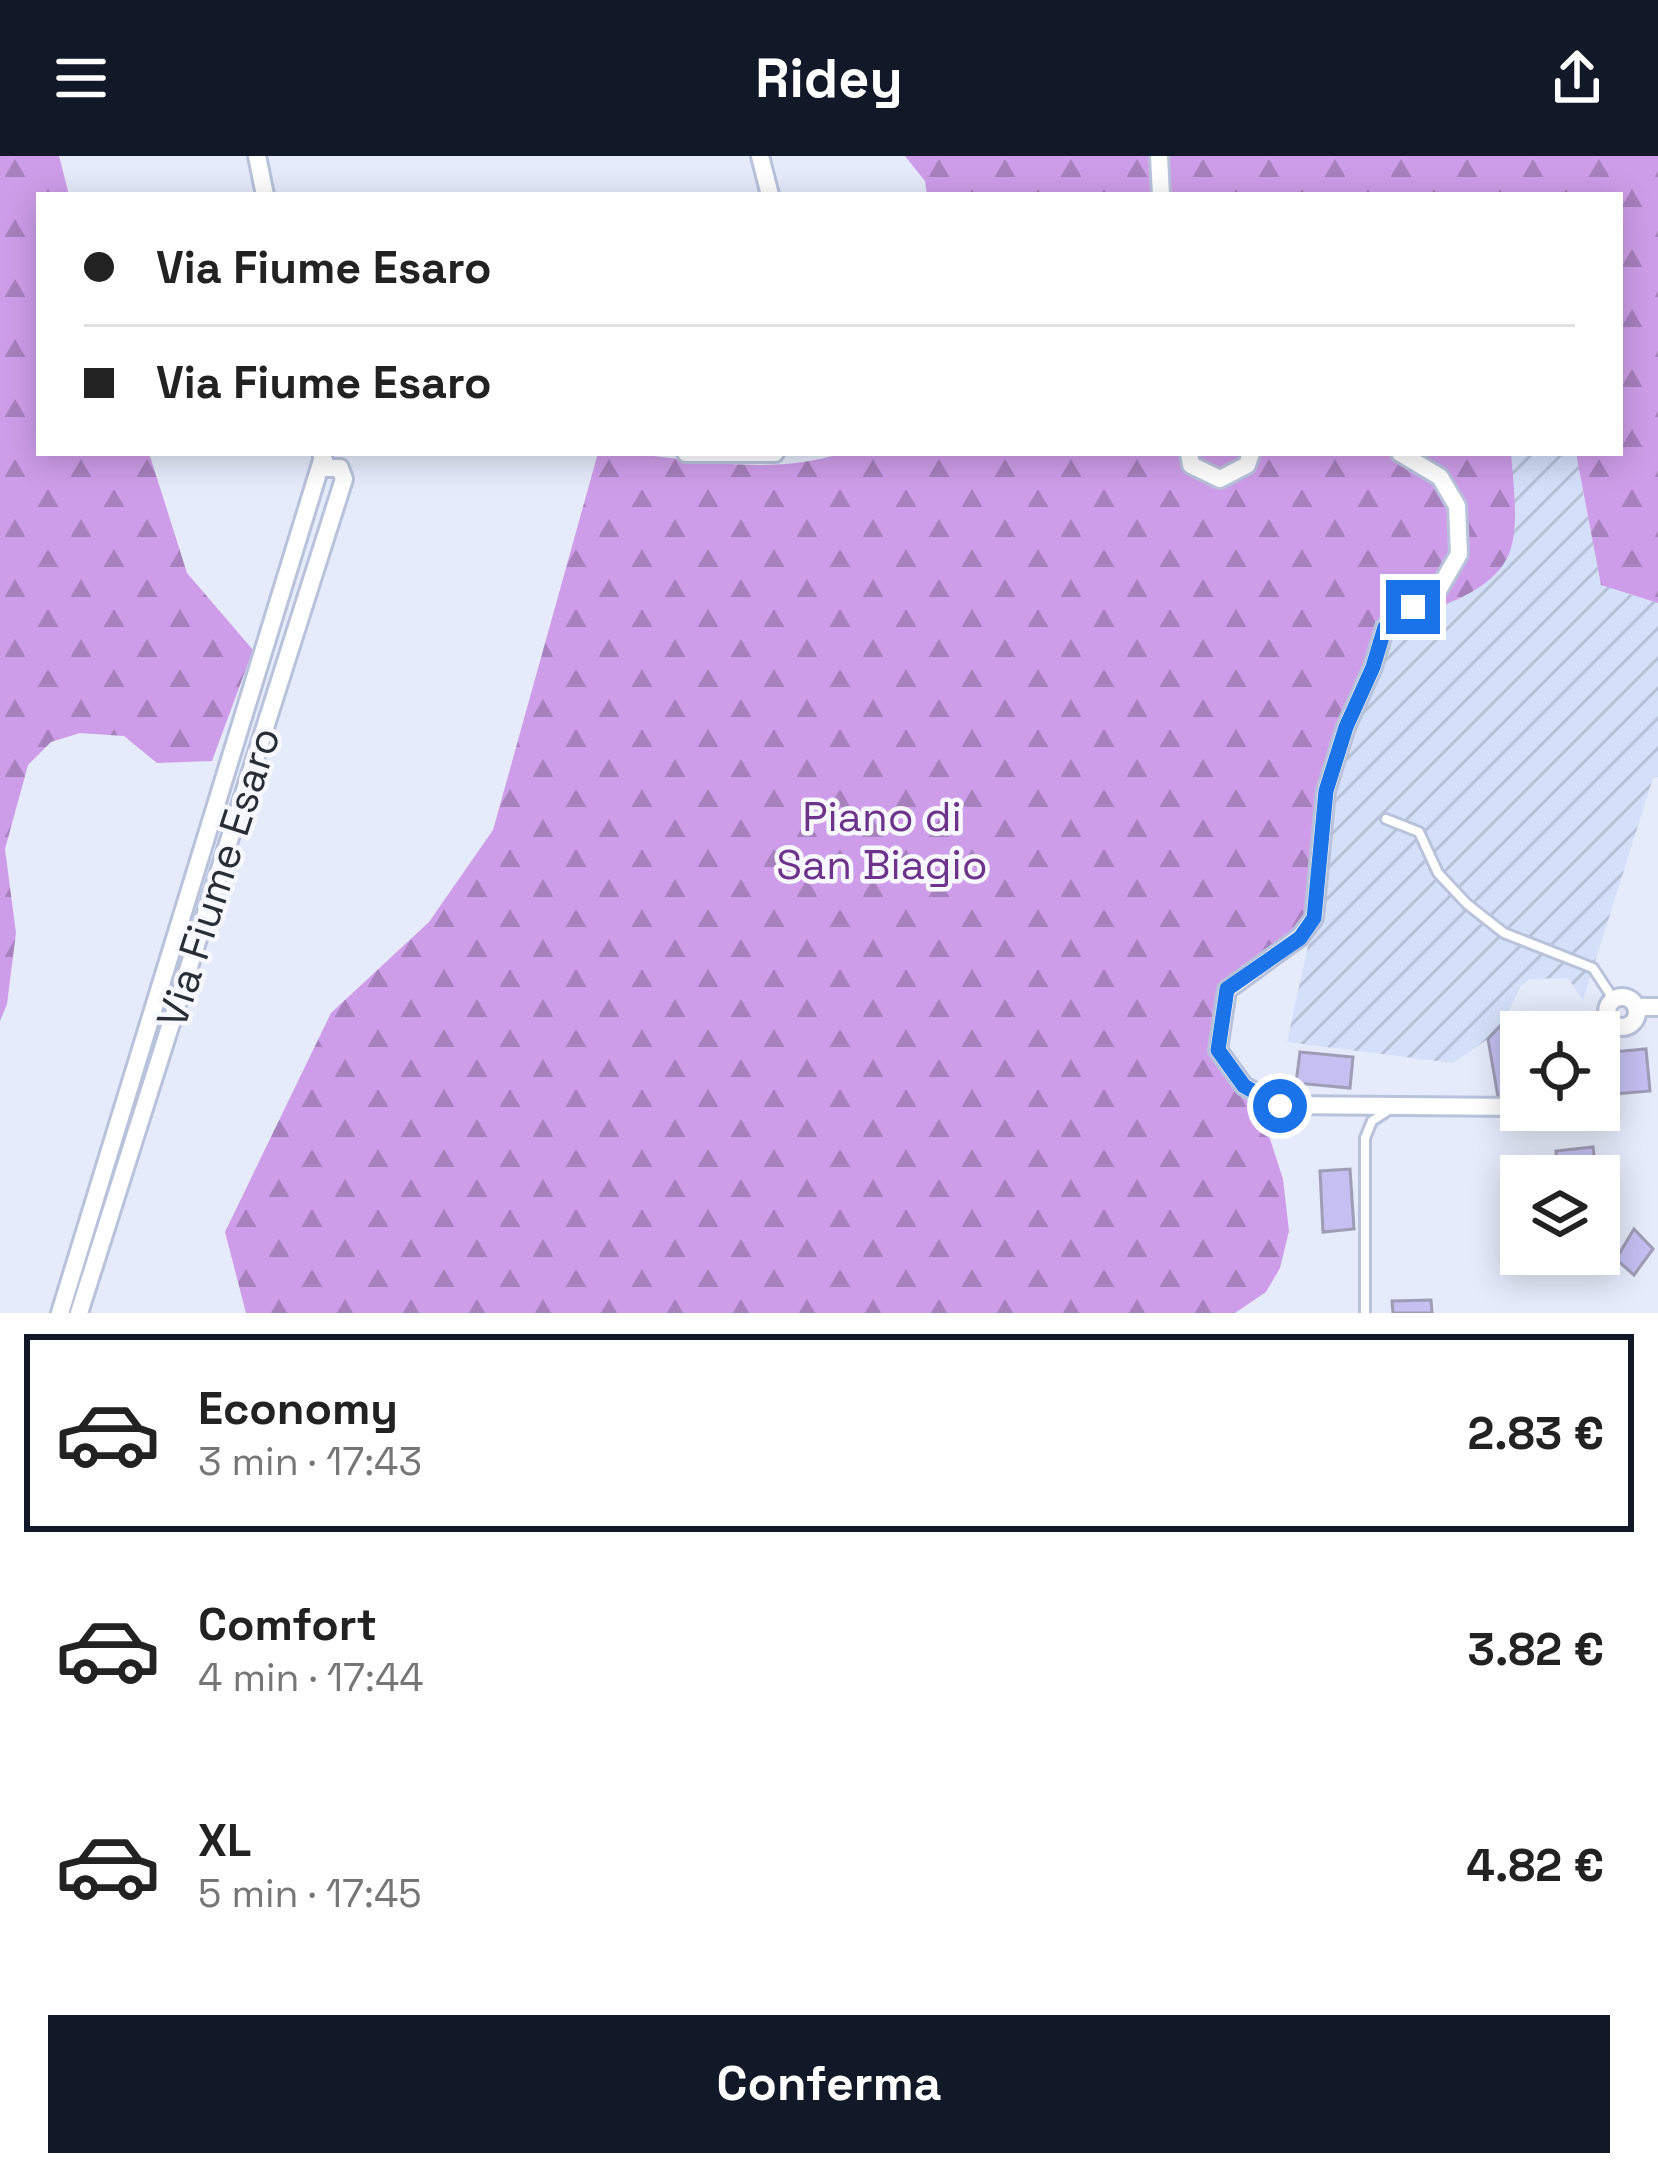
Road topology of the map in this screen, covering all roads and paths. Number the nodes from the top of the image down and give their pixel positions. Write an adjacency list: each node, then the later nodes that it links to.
1 (257, 156): 4 (street)
2 (760, 156): 5 (street)
3 (1159, 156): 6 (street)
4 (264, 192)
5 (769, 192)
6 (1161, 192)
7 (351, 456): 12 (street, Via Fiume Esaro)
8 (1190, 456): 9 (street)
9 (1251, 456)
10 (1405, 456): 20 (street)
11 (321, 457): 12 (street); 21 (street)
12 (344, 479): 22 (street, Via Fiume Esaro)
13 (1386, 819): 14 (lane)
14 (1614, 1000): 15 (street); 17 (street)
15 (1636, 1006): 16 (street); 18 (street)
16 (1658, 1007)
17 (1608, 1011)
18 (1620, 1026)
19 (1500, 1107): 20 (street)
20 (1390, 1109): 23 (lane)
21 (60, 1313)
22 (79, 1313)
23 (1365, 1313)

